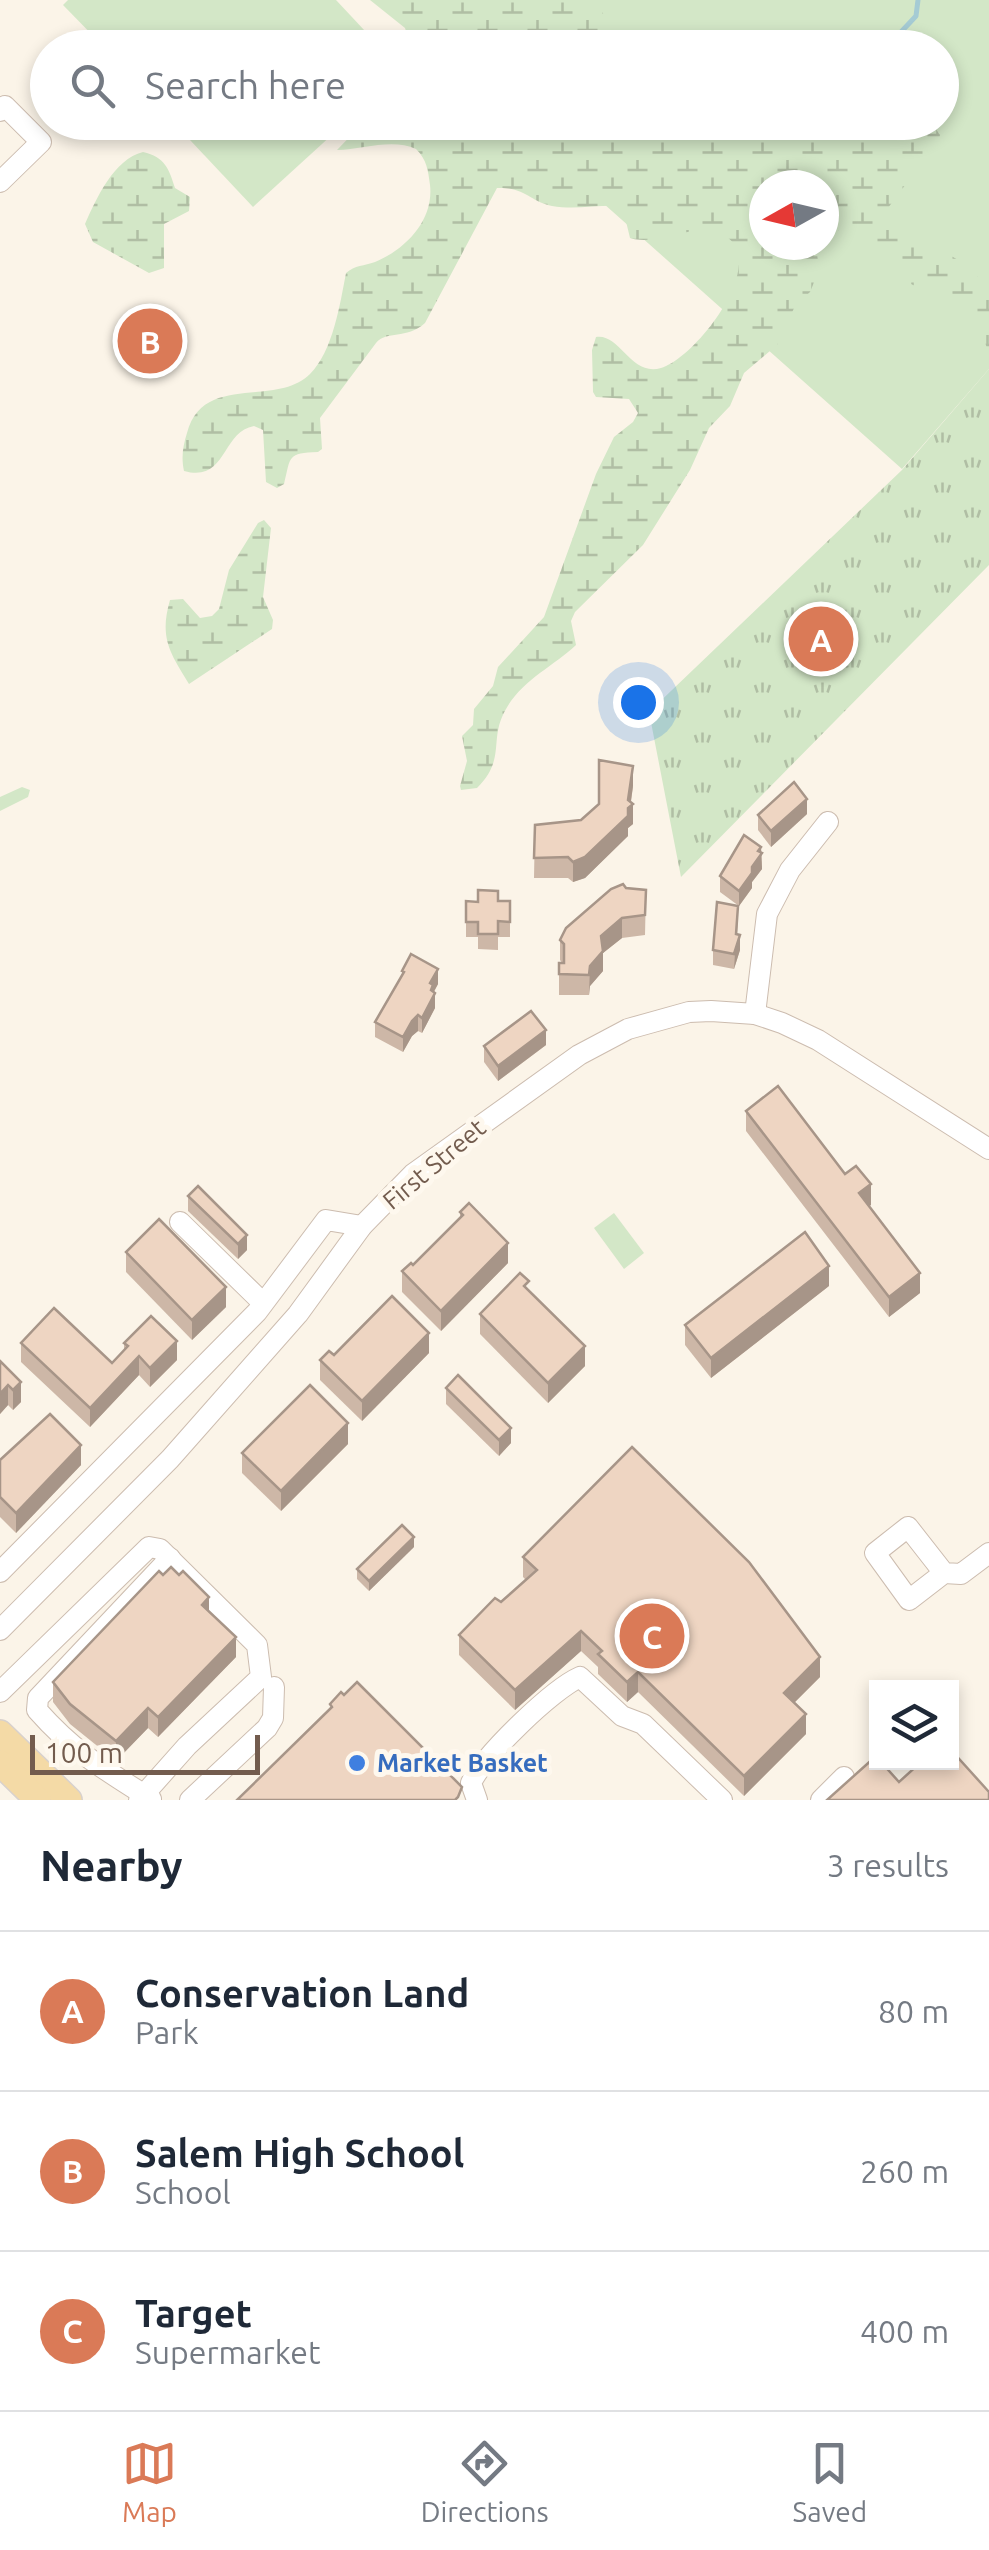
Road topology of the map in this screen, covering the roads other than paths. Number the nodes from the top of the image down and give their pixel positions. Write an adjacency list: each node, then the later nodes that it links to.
1 (0, 111): 2 (street)
2 (30, 131)
3 (39, 140): 4 (street)
4 (0, 182)
5 (828, 822): 6 (street)
6 (754, 1014): 7 (street, First Street); 9 (street, First Street)
7 (989, 1149)
8 (180, 1222): 10 (street)
9 (362, 1226): 10 (street); 15 (street, First Street)
10 (263, 1303): 13 (street)
11 (989, 1553): 14 (street)
12 (170, 1558): 17 (street); 21 (street); 21 (street)
13 (0, 1572)
14 (944, 1574)
15 (0, 1630)
16 (274, 1687): 24 (street)
17 (0, 1692)
18 (0, 1733): 23 (main road)
19 (0, 1763): 22 (main road)
20 (844, 1777): 27 (street)
21 (145, 1798)
22 (38, 1800)
23 (69, 1800)
24 (190, 1800)
25 (477, 1800): 26 (street)
26 (722, 1800)
27 (821, 1800)

